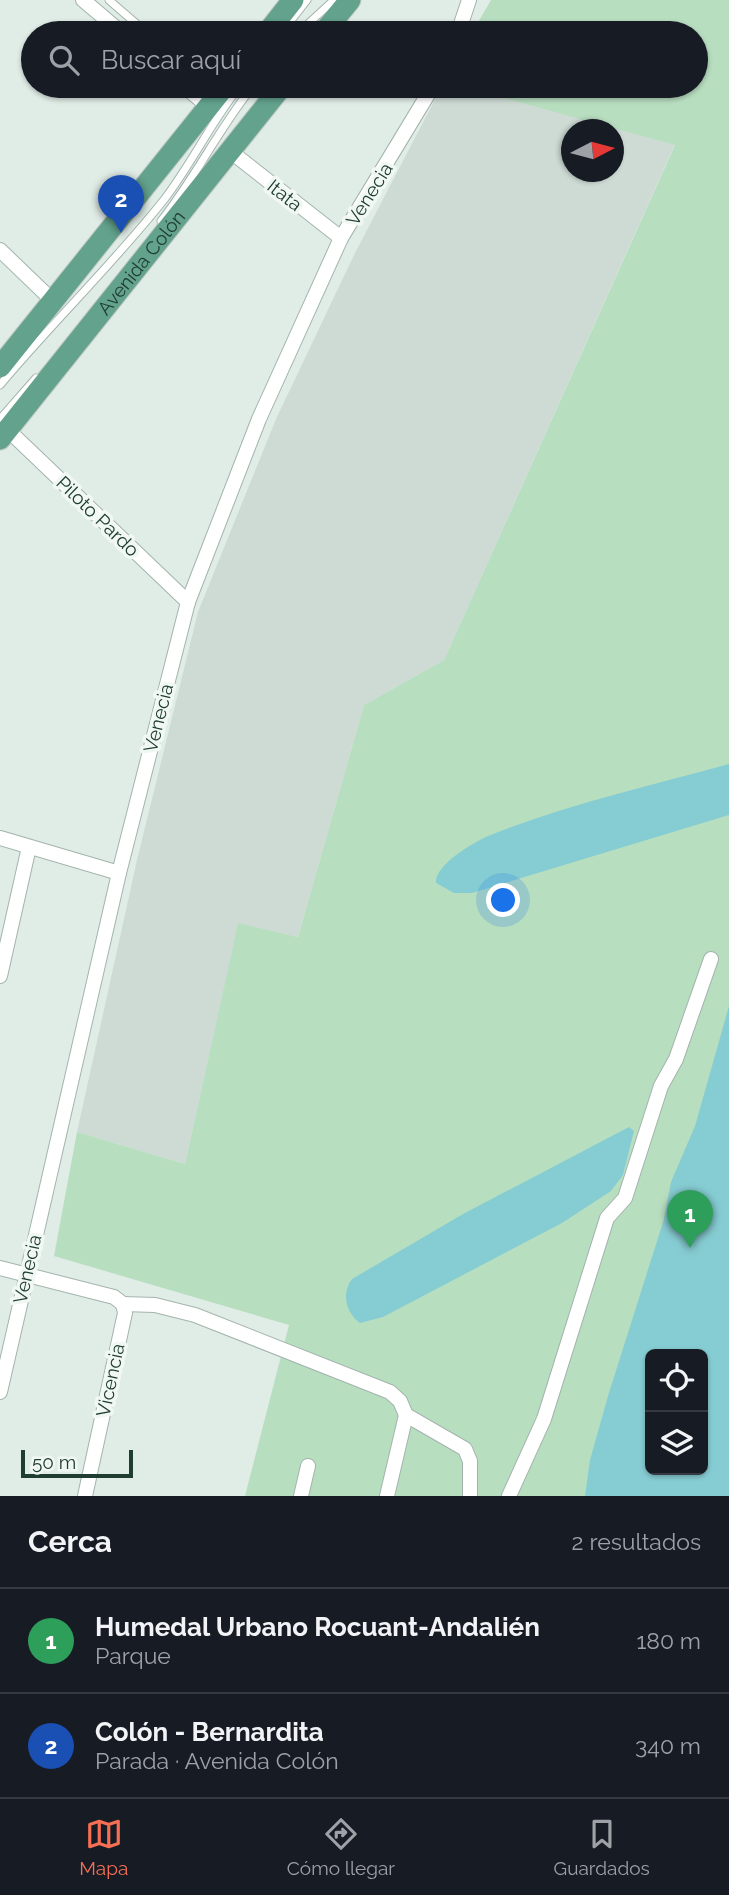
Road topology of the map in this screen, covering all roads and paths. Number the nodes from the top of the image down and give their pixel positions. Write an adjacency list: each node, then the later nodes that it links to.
1 (83, 0): 8 (street)
2 (109, 0): 9 (lane)
3 (293, 0): 10 (main road)
4 (307, 0): 11 (lane)
5 (334, 0): 12 (lane)
6 (350, 0): 13 (main road)
7 (469, 0): 14 (street)
8 (108, 21)
9 (133, 21)
10 (276, 21)
11 (290, 21)
12 (311, 21)
13 (333, 21)
14 (462, 21)
15 (211, 98): 24 (main road)
16 (230, 98): 27 (lane)
17 (243, 98): 21 (lane)
18 (272, 98): 20 (main road, Avenida Colón)
19 (426, 98): 22 (street, Venecia)
20 (230, 151): 22 (street, Itata); 28 (main road, Avenida Colón)
21 (156, 228)
22 (341, 238): 29 (street, Venecia)
23 (0, 250): 24 (street)
24 (54, 302): 26 (main road)
25 (46, 366): 28 (lane)
26 (0, 367)
27 (0, 386)
28 (3, 429): 29 (street, Piloto Pardo)
29 (188, 602): 32 (street, Venecia)
30 (0, 838): 31 (street)
31 (29, 847): 32 (street); 34 (street)
32 (119, 873): 36 (street, Venecia)
33 (711, 959): 45 (street)
34 (0, 976)
35 (0, 1268): 36 (street)
36 (26, 1276): 37 (street); 38 (street, Venecia)
37 (123, 1304): 39 (street); 41 (street, Vicencia)
38 (0, 1392)
39 (405, 1415): 43 (street); 44 (street)
40 (308, 1466): 42 (street)
41 (85, 1496)
42 (301, 1496)
43 (387, 1496)
44 (470, 1496)
45 (509, 1496)

